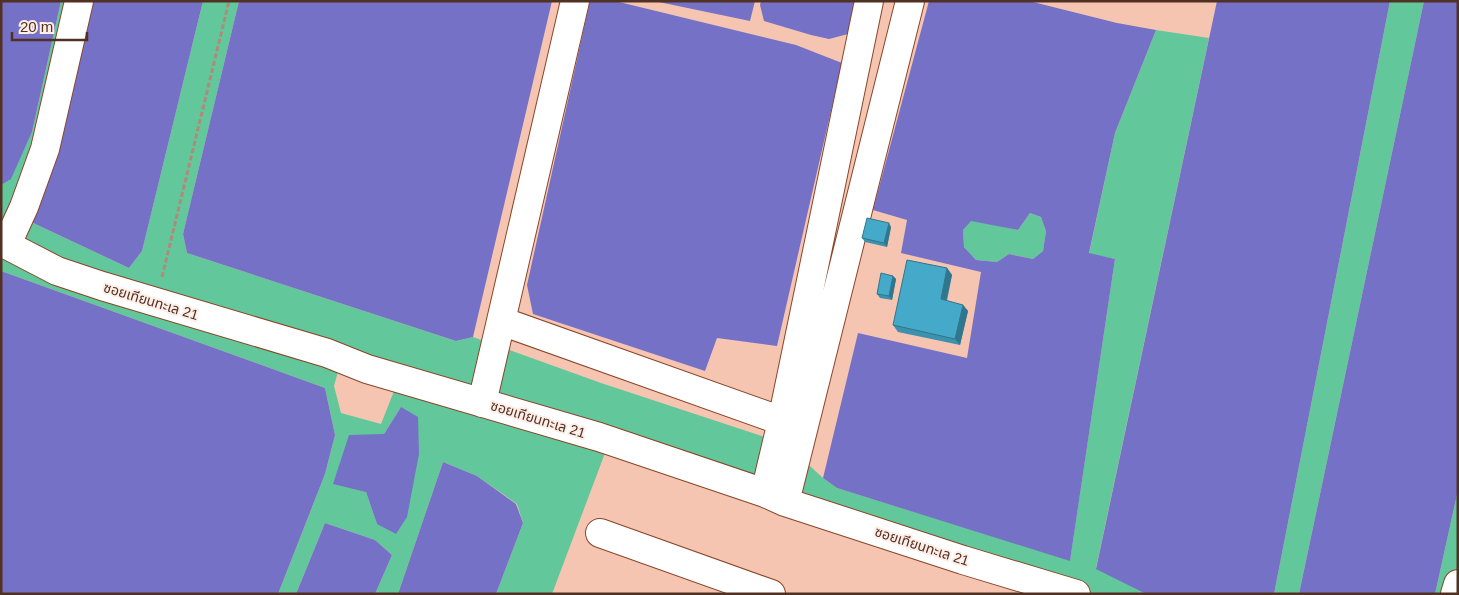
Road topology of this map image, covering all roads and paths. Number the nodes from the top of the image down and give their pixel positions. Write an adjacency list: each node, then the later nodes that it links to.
1 (79, 1): 6 (street)
2 (229, 1): 7 (path)
3 (575, 1): 8 (street)
4 (869, 1): 10 (street)
5 (910, 1): 11 (street)
6 (4, 243): 7 (street, ซอยเทียนทะเล 21)
7 (155, 302): 9 (street, ซอยเทียนทะเล 21)
8 (501, 321): 9 (street); 10 (street)
9 (482, 403): 11 (street, ซอยเทียนทะเล 21)
10 (782, 421): 11 (street)
11 (775, 497): 15 (street, ซอยเทียนทะเล 21)
12 (600, 533): 14 (street)
13 (1458, 584): 16 (street)
14 (771, 594)
15 (1076, 594)
16 (1455, 594)

